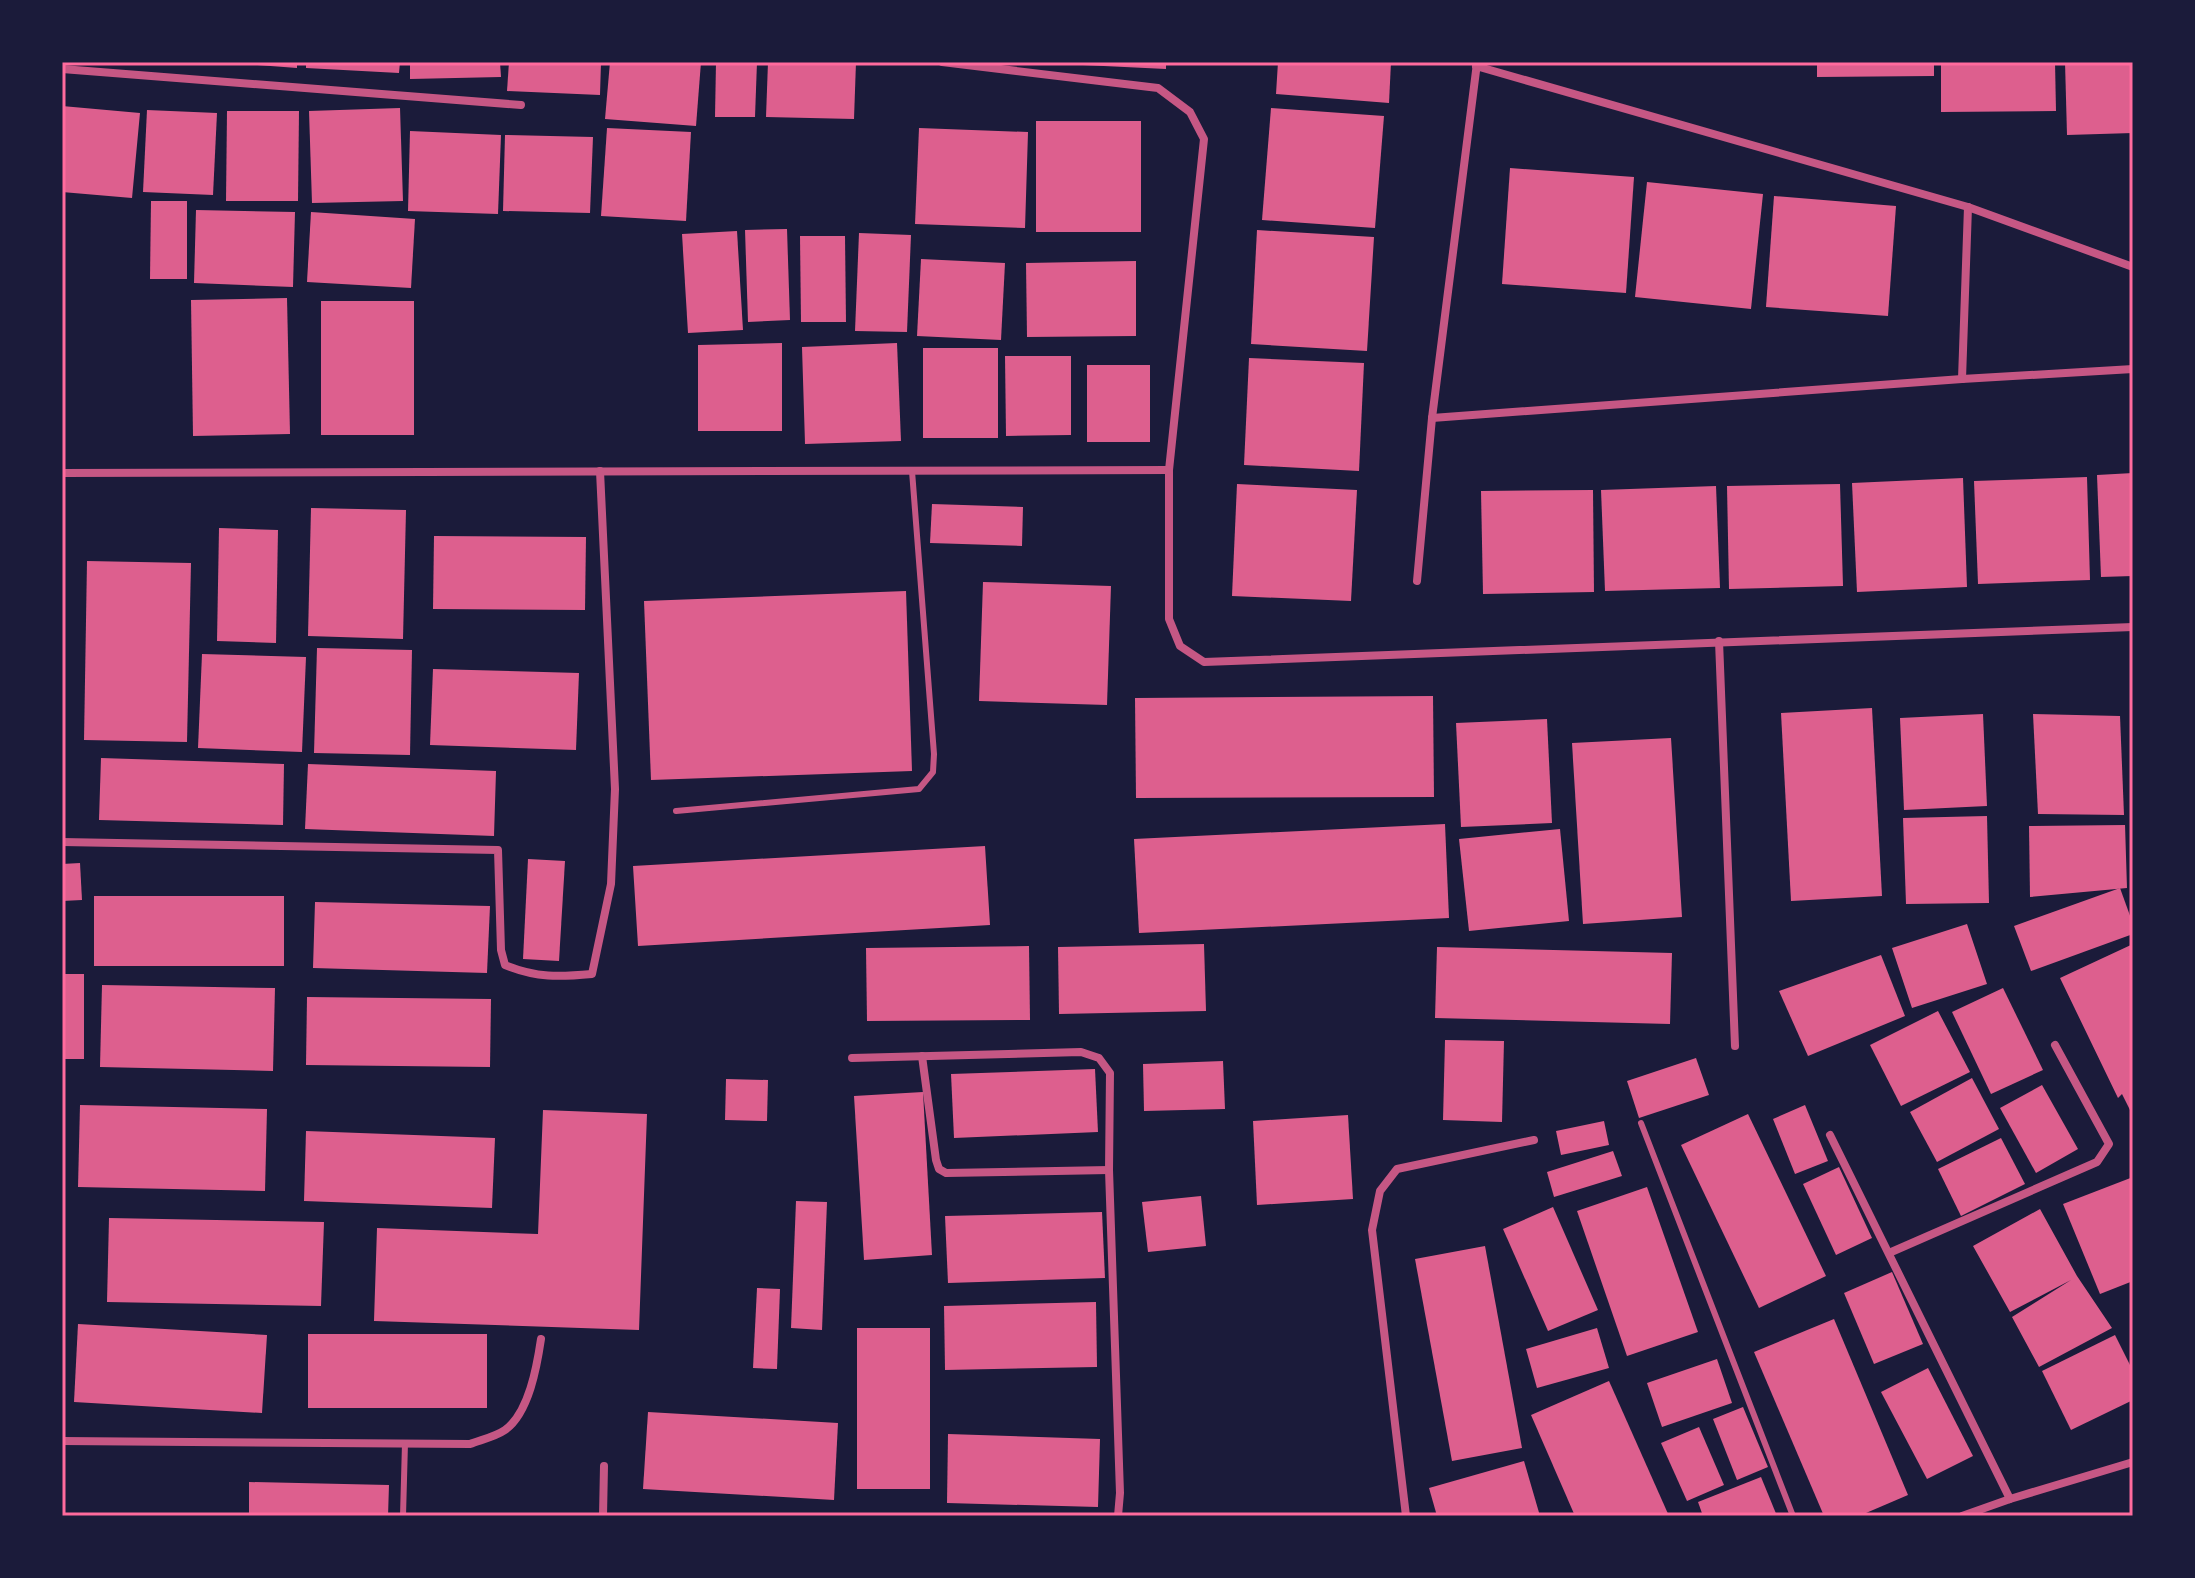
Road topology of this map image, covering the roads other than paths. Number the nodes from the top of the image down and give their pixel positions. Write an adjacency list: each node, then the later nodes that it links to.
1 (942, 62): 10 (street)
2 (1477, 64): 5 (street); 9 (street)
3 (62, 69): 4 (street)
4 (521, 105)
5 (1968, 207): 6 (street); 8 (street)
6 (2133, 267)
7 (2133, 369): 8 (street)
8 (1962, 379): 9 (street)
9 (1432, 418): 14 (street)
10 (1169, 470): 12 (street); 16 (street)
11 (600, 471): 12 (street); 13 (street); 18 (street)
12 (912, 471): 17 (lane)
13 (62, 473)
14 (1417, 581)
15 (2133, 627): 16 (street)
16 (1719, 641): 20 (street)
17 (676, 811)
18 (62, 842)
19 (2055, 1045): 27 (street)
20 (1735, 1046)
21 (922, 1056): 22 (street); 26 (street); 26 (street)
22 (852, 1058)
23 (1641, 1123): 38 (lane)
24 (1830, 1135): 27 (street)
25 (1534, 1140): 37 (street)
26 (1109, 1170): 36 (street)
27 (1889, 1253): 33 (street)
28 (541, 1339): 30 (street)
29 (62, 1441): 30 (street)
30 (405, 1443): 34 (lane)
31 (2133, 1462): 33 (street)
32 (604, 1466): 35 (street)
33 (2010, 1499): 39 (street)
34 (403, 1516)
35 (603, 1516)
36 (1118, 1516)
37 (1406, 1516)
38 (1793, 1516)
39 (1962, 1516)

